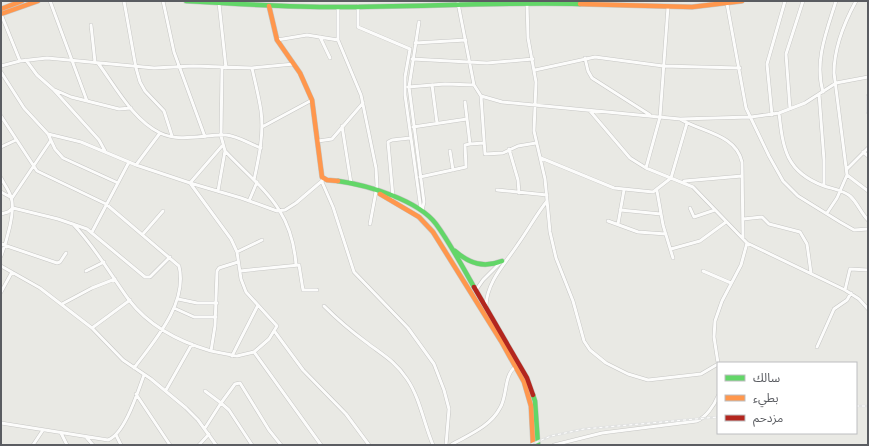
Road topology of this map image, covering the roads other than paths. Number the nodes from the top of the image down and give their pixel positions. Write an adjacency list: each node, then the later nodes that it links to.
1 (22, 1): 12 (street)
2 (38, 1): 24 (street)
3 (50, 1): 39 (street)
4 (124, 1): 48 (street)
5 (163, 1): 46 (street)
6 (186, 1): 13 (street)
7 (742, 1): 18 (street)
8 (785, 1): 75 (street)
9 (803, 1): 71 (street)
10 (836, 1): 62 (street)
11 (856, 1): 56 (street)
12 (13, 3): 23 (street)
13 (220, 3): 19 (street); 49 (street)
14 (527, 3): 15 (street); 17 (street); 37 (street)
15 (615, 3): 16 (street)
16 (629, 3): 22 (street)
17 (458, 4): 20 (street); 30 (street)
18 (727, 4): 22 (street); 51 (street)
19 (268, 6): 21 (street); 28 (street)
20 (358, 6): 21 (street); 32 (street)
21 (338, 7): 29 (street)
22 (668, 7): 47 (street)
23 (1, 9)
24 (1, 14): 40 (street)
25 (419, 22): 31 (street)
26 (91, 25): 42 (street)
27 (320, 37): 28 (street); 29 (street); 34 (street)
28 (278, 40): 44 (street)
29 (338, 40): 68 (street)
30 (466, 40): 31 (street); 41 (street)
31 (415, 43): 33 (street)
32 (410, 49): 33 (street); 59 (street)
33 (414, 51): 36 (street)
34 (330, 58)
35 (586, 58): 47 (street); 52 (street); 77 (street)
36 (412, 59): 41 (street); 60 (street)
37 (532, 59): 41 (street); 52 (street)
38 (26, 60): 39 (street); 40 (street); 61 (street)
39 (71, 60): 42 (street); 66 (street)
40 (20, 61): 45 (street)
41 (470, 62): 58 (street)
42 (96, 63): 43 (street); 54 (street)
43 (110, 64): 48 (street); 54 (street)
44 (294, 64): 50 (street); 65 (street)
45 (1, 66)
46 (179, 66): 48 (street); 49 (street); 91 (street)
47 (663, 66): 51 (street); 78 (street)
48 (136, 68): 89 (street)
49 (224, 68): 50 (street); 90 (street)
50 (252, 68): 85 (street)
51 (740, 68): 79 (street)
52 (535, 70): 69 (street)
53 (1, 72): 88 (street)
54 (106, 74): 70 (street)
55 (868, 77): 56 (street)
56 (836, 83): 62 (street); 114 (street)
57 (432, 84): 58 (street); 60 (street); 82 (street)
58 (474, 85): 63 (street)
59 (405, 87): 60 (street); 92 (street)
60 (409, 87): 86 (street)
61 (53, 89): 66 (street); 104 (street)
62 (821, 93): 71 (street); 127 (street)
63 (481, 96): 69 (street); 96 (street)
64 (868, 96): 73 (street)
65 (312, 100): 85 (street); 95 (street)
66 (87, 101): 70 (street)
67 (465, 102): 81 (street)
68 (363, 103): 84 (street); 132 (street)
69 (535, 105): 72 (street); 97 (street)
70 (131, 108): 87 (street)
71 (790, 109): 74 (street)
72 (590, 111): 77 (street); 113 (street)
73 (868, 112)
74 (779, 113): 75 (street); 127 (street)
75 (772, 114): 79 (street)
76 (1, 116): 93 (street)
77 (651, 116): 78 (street)
78 (660, 117): 80 (street); 113 (street)
79 (751, 117): 80 (street); 150 (street)
80 (680, 119): 83 (street)
81 (467, 120): 82 (street); 98 (street)
82 (437, 123): 86 (street)
83 (687, 124): 117 (street); 120 (street)
84 (342, 126): 95 (street); 124 (street)
85 (262, 127): 101 (street)
86 (413, 127): 118 (street)
87 (160, 133): 89 (street); 112 (street)
88 (48, 134): 94 (street); 104 (street)
89 (172, 136): 91 (street)
90 (221, 136): 91 (street); 99 (street); 101 (street)
91 (205, 137)
92 (410, 138): 139 (street); 149 (street)
93 (16, 140): 100 (street); 111 (street)
94 (51, 140): 111 (street); 125 (street)
95 (318, 141): 121 (street)
96 (484, 143): 98 (street); 103 (street)
97 (536, 143): 103 (street); 109 (street)
98 (470, 144): 115 (street)
99 (222, 146): 105 (street); 126 (street)
100 (1, 147)
101 (261, 148): 122 (street)
102 (868, 148): 107 (street)
103 (509, 149): 136 (street)
104 (105, 150): 110 (street)
105 (225, 151): 122 (street); 131 (street)
106 (450, 151): 115 (street)
107 (863, 152): 108 (street); 114 (street)
108 (868, 156)
109 (540, 158): 129 (street); 137 (street)
110 (129, 162): 112 (street); 125 (street)
111 (32, 165): 138 (street); 142 (street)
112 (136, 165): 126 (street)
113 (646, 168): 120 (street)
114 (847, 169): 116 (street)
115 (452, 170): 118 (street)
116 (847, 175): 130 (street); 134 (street)
117 (742, 176): 123 (street); 154 (street)
118 (420, 177): 149 (street)
119 (1, 178): 138 (street)
120 (671, 178): 123 (street); 133 (street)
121 (323, 180): 124 (street); 148 (street); 244 (street)
122 (255, 181): 140 (street); 148 (street)
123 (683, 181): 146 (street)
124 (351, 182): 132 (street)
125 (118, 183): 142 (street)
126 (190, 183): 131 (street); 171 (street)
127 (824, 186): 130 (street)
128 (497, 190): 136 (street)
129 (624, 190): 133 (street); 145 (street)
130 (840, 190): 150 (street); 156 (street)
131 (218, 191): 140 (street)
132 (375, 191): 139 (street); 159 (street)
133 (657, 191): 152 (street)
134 (868, 191)
135 (1, 192): 138 (street)
136 (520, 193): 137 (street)
137 (547, 195): 141 (street)
138 (12, 198): 143 (street)
139 (392, 198): 149 (street); 153 (street)
140 (249, 201): 148 (street)
141 (547, 201): 175 (street); 216 (street)
142 (106, 204): 162 (street); 163 (street)
143 (13, 208): 151 (street); 158 (street); 168 (street)
144 (690, 208): 146 (street)
145 (620, 210): 152 (street); 160 (street)
146 (715, 210): 157 (street)
147 (163, 211): 163 (street)
148 (281, 211): 180 (street)
149 (422, 211): 153 (street); 169 (street)
150 (827, 213): 161 (street)
151 (1, 214)
152 (661, 214): 164 (street)
153 (418, 217): 195 (street)
154 (743, 219): 165 (street); 187 (street)
155 (608, 220): 160 (street)
156 (868, 220)
157 (726, 222): 165 (street); 170 (street)
158 (73, 224): 162 (street); 178 (street)
159 (370, 224)
160 (618, 224): 164 (street)
161 (868, 229)
162 (92, 232): 174 (street)
163 (143, 234): 174 (street)
164 (666, 234): 170 (street)
165 (743, 239): 167 (street)
166 (262, 240): 171 (street)
167 (747, 243): 187 (street); 189 (street)
168 (3, 245): 172 (street); 173 (street)
169 (450, 247): 177 (street); 191 (street)
170 (670, 249): 176 (street)
171 (237, 252): 179 (street)
172 (66, 253)
173 (1, 256)
174 (170, 257): 196 (street)
175 (508, 257): 177 (street); 202 (street)
176 (673, 258)
177 (502, 261): 191 (street)
178 (104, 262): 183 (street); 188 (street)
179 (238, 262): 184 (street); 198 (street)
180 (296, 265): 184 (street); 190 (street)
181 (1, 266): 186 (street)
182 (868, 270): 192 (street)
183 (86, 271)
184 (240, 271): 200 (street)
185 (703, 271): 189 (street)
186 (12, 272): 193 (street); 199 (street)
187 (811, 273): 192 (street)
188 (115, 279): 197 (street); 199 (street)
189 (731, 283): 214 (street)
190 (317, 290)
191 (476, 290): 195 (street); 202 (street)
192 (845, 290): 194 (street)
193 (1, 292)
194 (851, 293): 204 (street); 210 (street)
195 (473, 295): 215 (street)
196 (178, 299): 198 (street); 203 (street)
197 (130, 300): 206 (street); 207 (street)
198 (217, 303): 205 (street)
199 (62, 304): 206 (street)
200 (258, 305): 208 (street); 213 (street)
201 (324, 306): 243 (street)
202 (486, 306): 215 (street)
203 (174, 308): 205 (street); 207 (street)
204 (868, 309)
205 (216, 316): 211 (street)
206 (92, 328): 217 (street)
207 (163, 329): 209 (street); 217 (street)
208 (275, 332): 212 (street); 242 (street)
209 (192, 344): 211 (street); 219 (street)
210 (817, 347)
211 (211, 351): 213 (street)
212 (254, 352): 213 (street); 241 (street)
213 (232, 356)
214 (718, 362)
215 (517, 365): 231 (street); 245 (street)
216 (717, 365)
217 (134, 368): 218 (street)
218 (144, 375): 219 (street); 221 (street)
219 (166, 390): 225 (street)
220 (205, 391): 223 (street)
221 (136, 394): 229 (street); 236 (street)
222 (717, 398): 246 (street)
223 (221, 402): 225 (street); 239 (street); 240 (street)
224 (1, 423): 226 (street)
225 (205, 428): 228 (street)
226 (43, 430): 227 (street); 232 (street)
227 (61, 433): 230 (street); 233 (street)
228 (209, 434): 237 (street); 238 (street)
229 (116, 435): 230 (street); 235 (street)
230 (87, 438): 234 (street)
231 (534, 444)
232 (32, 445)
233 (67, 445)
234 (93, 445)
235 (121, 445)
236 (170, 445)
237 (199, 445)
238 (216, 445)
239 (252, 445)
240 (281, 445)
241 (321, 445)
242 (369, 445)
243 (432, 445)
244 (446, 445)
245 (451, 445)
246 (554, 445)

